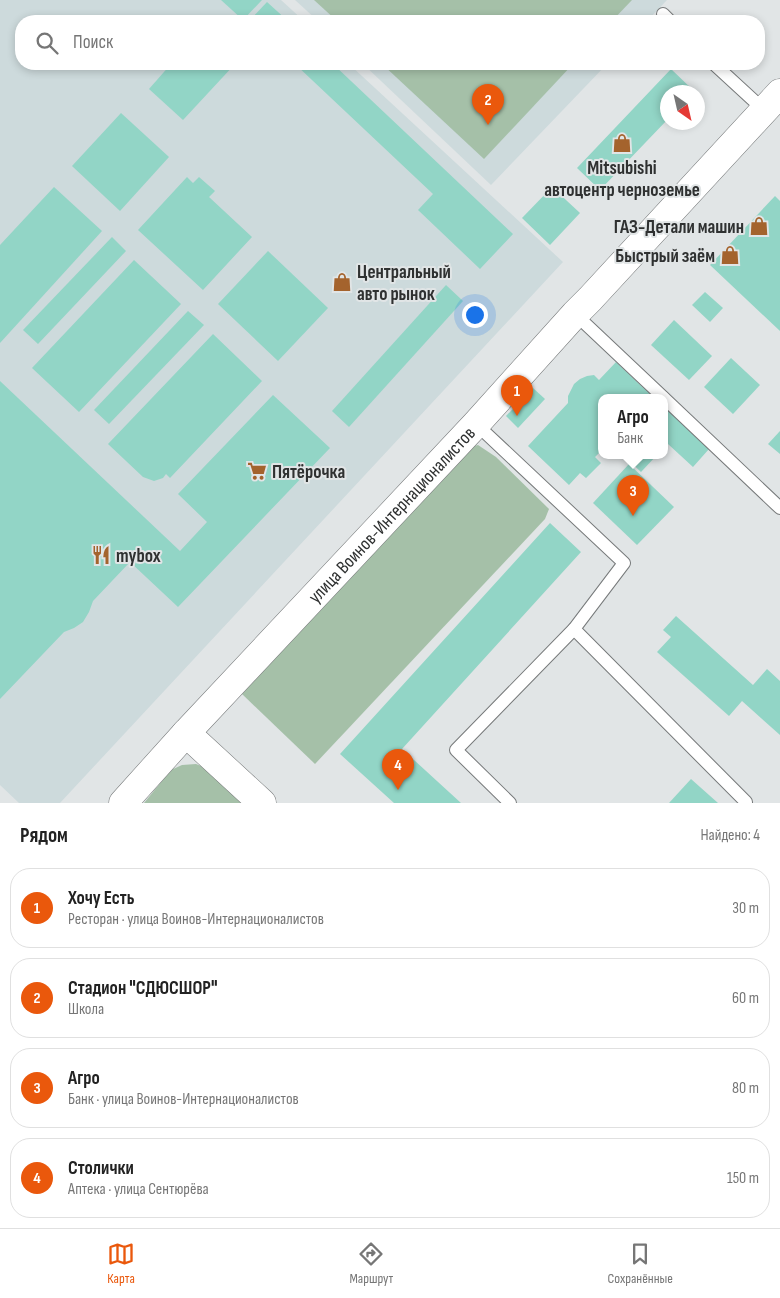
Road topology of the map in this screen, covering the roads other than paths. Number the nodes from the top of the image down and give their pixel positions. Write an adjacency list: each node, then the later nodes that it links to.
1 (723, 70): 2 (lane)
2 (772, 102): 3 (street, улица Воинов-Интернационалистов)
3 (575, 314): 4 (lane); 6 (street, улица Воинов-Интернационалистов)
4 (660, 394)
5 (668, 402): 7 (lane)
6 (476, 424): 8 (lane); 9 (street, улица Воинов-Интернационалистов)
7 (780, 508)
8 (574, 629): 10 (lane); 13 (lane)
9 (186, 733): 11 (street, улица Воинов-Интернационалистов); 12 (street)
10 (746, 802)
11 (123, 803)
12 (262, 803)
13 (510, 803)

